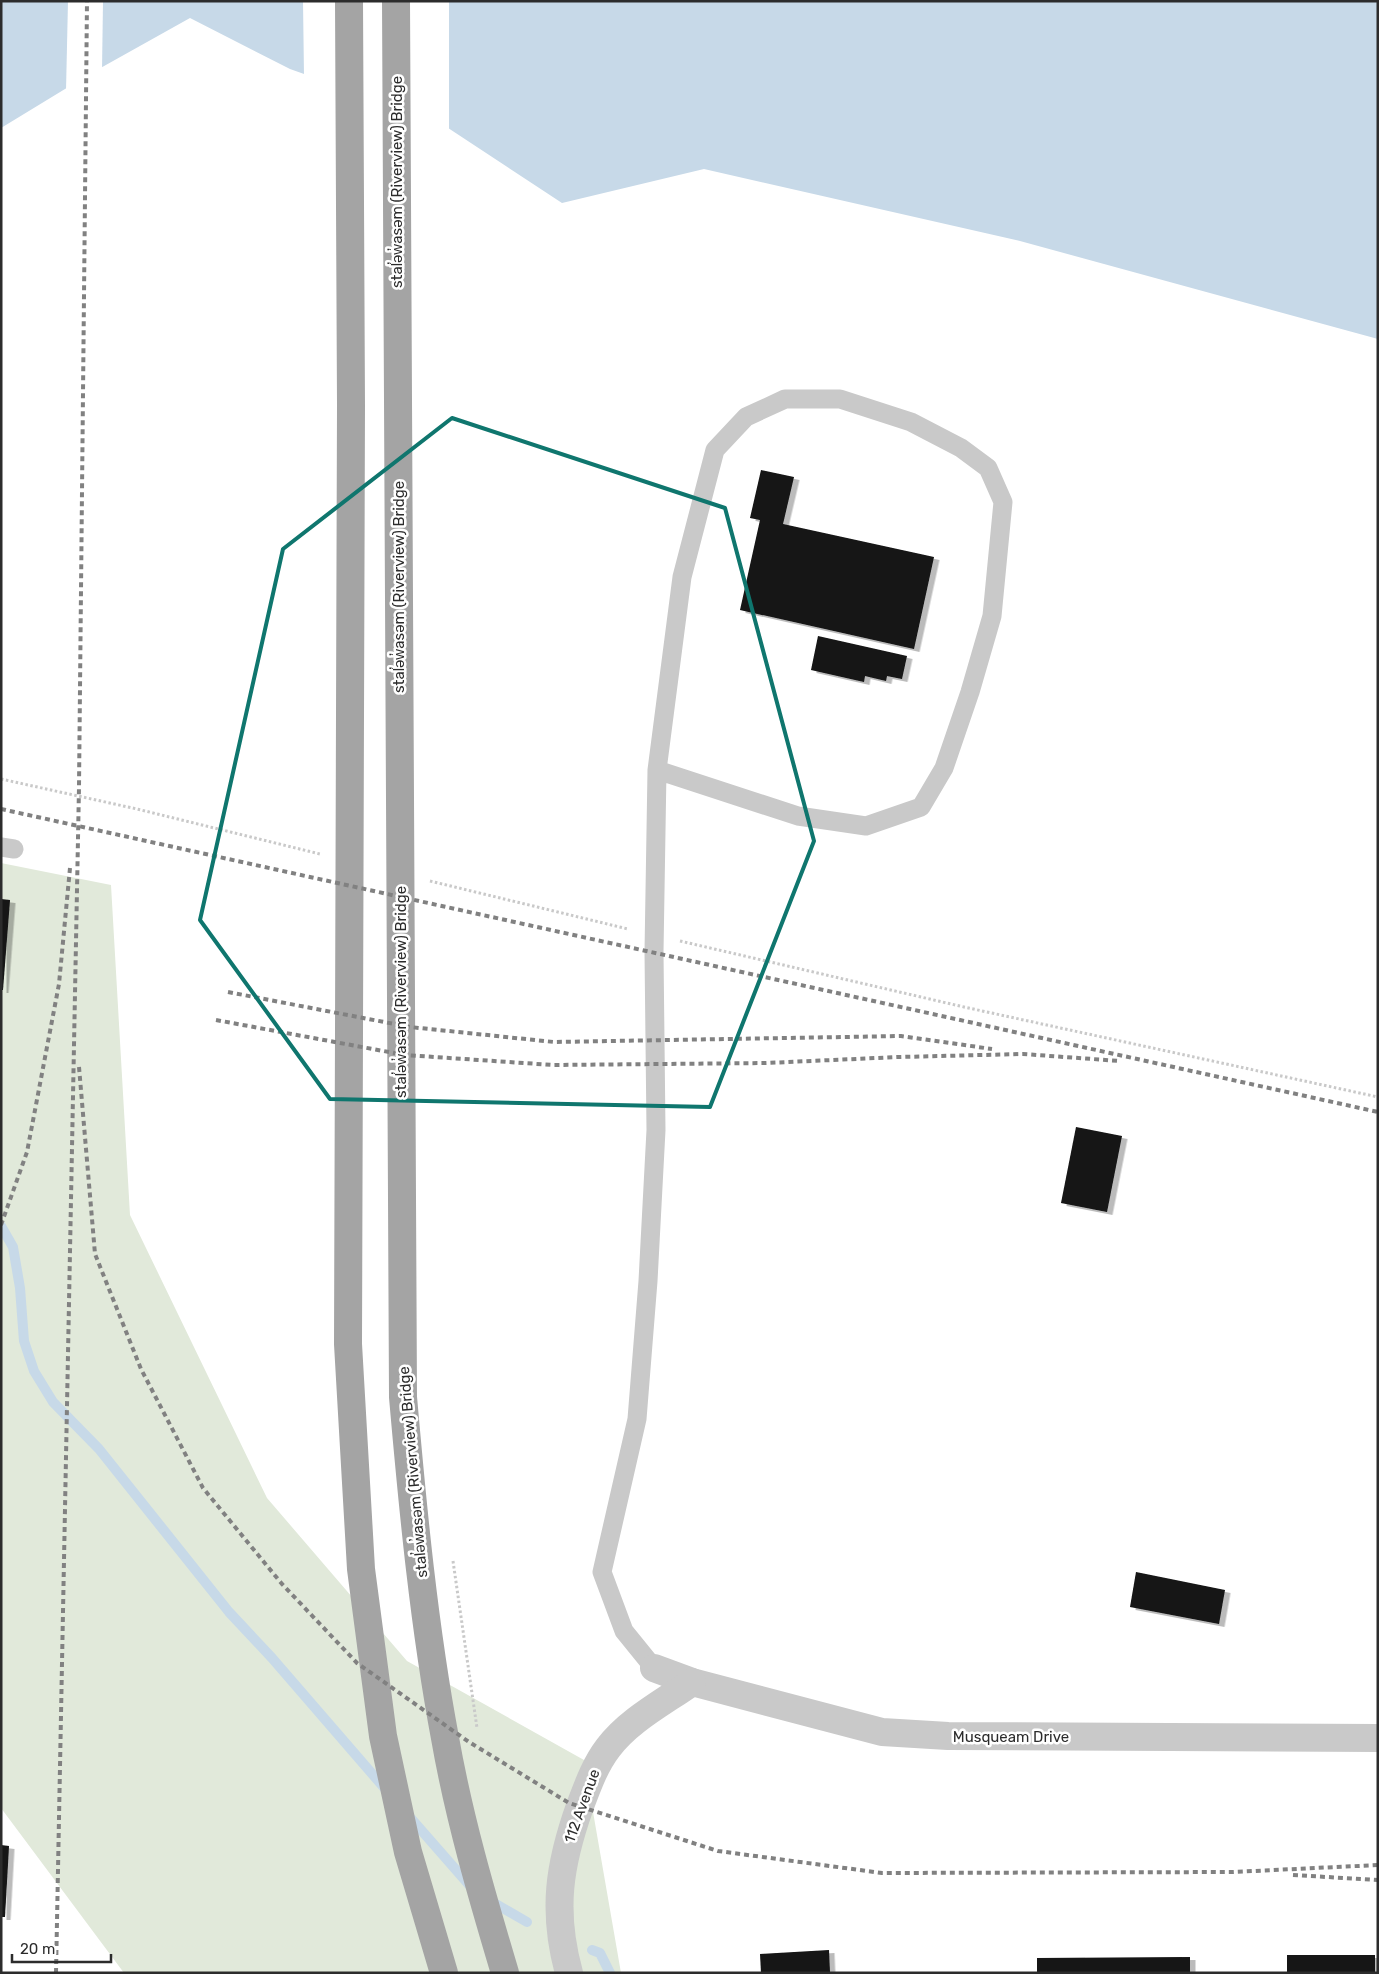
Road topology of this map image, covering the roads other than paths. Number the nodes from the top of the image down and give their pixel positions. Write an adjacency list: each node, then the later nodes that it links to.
1 (349, 1): 7 (main road)
2 (396, 1): 8 (main road, stal̕əw̓asəm (Riverview) Bridge)
3 (657, 770): 3 (lane); 4 (lane)
4 (654, 1668): 5 (street, Musqueam Drive)
5 (692, 1682): 6 (street, Musqueam Drive); 9 (street, 112 Avenue)
6 (1378, 1738)
7 (444, 1973)
8 (505, 1973)
9 (569, 1973)

